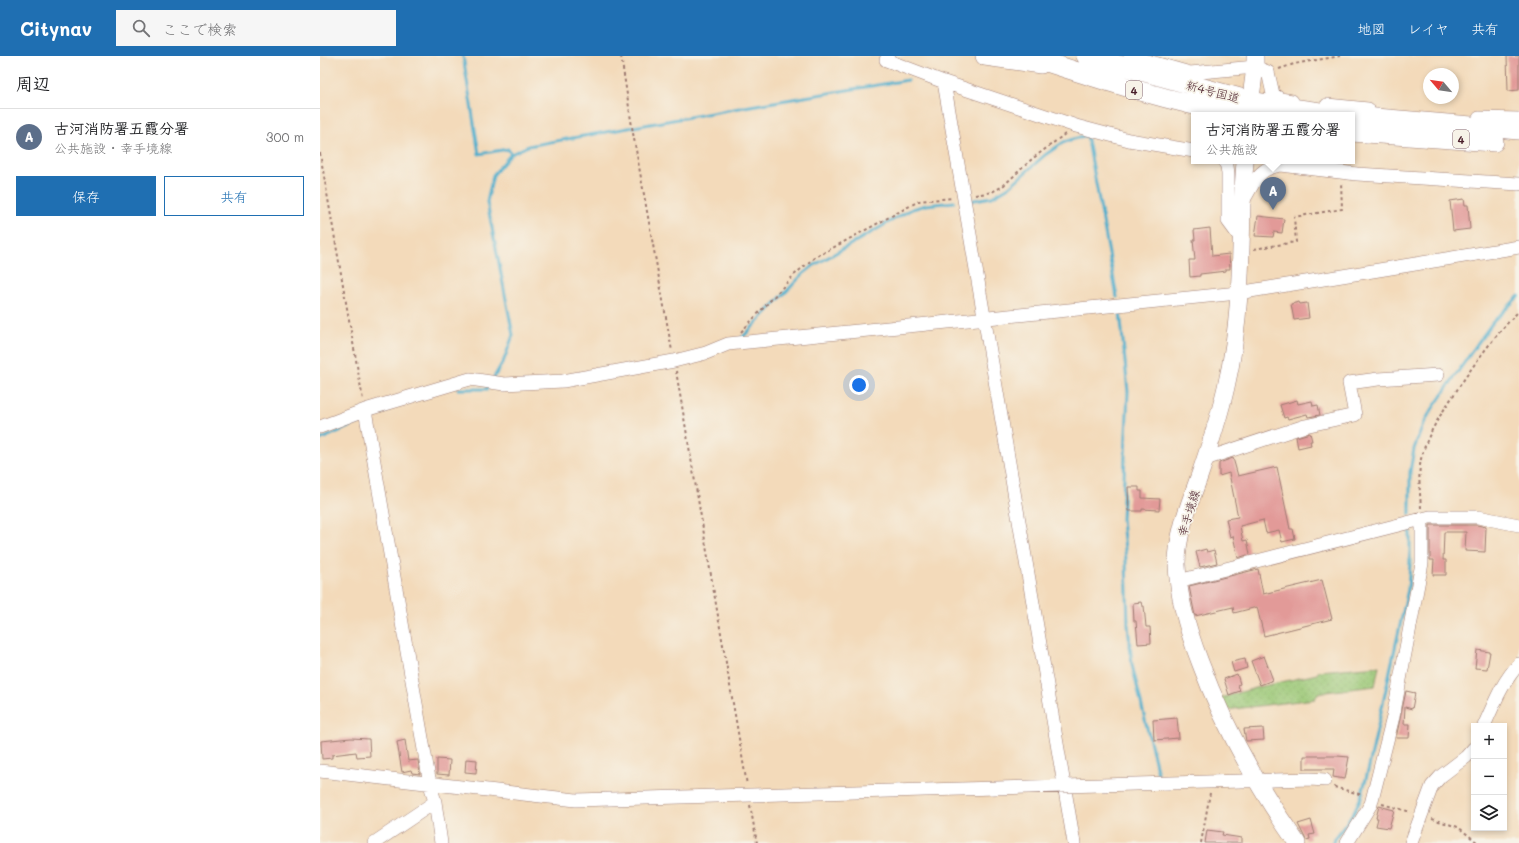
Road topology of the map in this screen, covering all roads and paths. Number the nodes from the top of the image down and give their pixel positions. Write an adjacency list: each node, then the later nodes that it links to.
1 (621, 56): 33 (path)
2 (985, 56): 9 (highway)
3 (1028, 56): 9 (highway, 新4号国道 / 4)
4 (1086, 56): 11 (highway, 新4号国道 / 4)
5 (1130, 56): 8 (street)
6 (1340, 56): 8 (path)
7 (884, 57): 10 (street)
8 (1259, 65): 11 (main road); 14 (street)
9 (1064, 68): 11 (highway, 新4号国道 / 4)
10 (944, 82): 15 (street); 25 (street)
11 (1247, 110): 12 (highway, 新4号国道 / 4)
12 (1320, 112)
13 (1355, 116): 16 (highway, 4)
14 (1519, 119)
15 (1076, 126): 19 (street); 25 (path)
16 (1519, 130)
17 (1355, 132): 18 (highway, 4)
18 (1519, 143)
19 (1191, 150)
20 (320, 153): 35 (path)
21 (1226, 164): 27 (street)
22 (1245, 164): 26 (main road, 幸手境線)
23 (1341, 172): 24 (street); 26 (street); 27 (path)
24 (1519, 184)
25 (962, 198): 31 (street); 32 (path)
26 (1242, 202): 27 (main road, 幸手境線)
27 (1241, 245): 29 (main road, 幸手境線)
28 (1519, 247): 29 (street)
29 (1238, 293): 31 (street); 37 (main road, 幸手境線)
30 (1519, 311): 38 (path)
31 (984, 320): 32 (street); 49 (street)
32 (728, 344): 33 (street)
33 (674, 360): 35 (street); 50 (path)
34 (1438, 375): 37 (street)
35 (365, 411): 36 (street); 48 (street)
36 (320, 427)
37 (1205, 459): 40 (main road, 幸手境線)
38 (1422, 519): 39 (street); 40 (street); 58 (street)
39 (1519, 525)
40 (1178, 581): 45 (main road, 幸手境線)
41 (1519, 664): 42 (street)
42 (1485, 723)
43 (1471, 751): 59 (street)
44 (320, 771): 48 (street)
45 (1256, 780): 46 (street); 47 (street); 57 (main road, 幸手境線)
46 (1325, 780)
47 (1212, 781): 49 (street); 56 (path)
48 (430, 784): 50 (street); 51 (street)
49 (1064, 785): 50 (street); 55 (street)
50 (749, 795): 54 (path)
51 (435, 802): 52 (street); 53 (street)
52 (374, 843)
53 (441, 843)
54 (757, 843)
55 (1074, 843)
56 (1201, 843)
57 (1296, 843)
58 (1347, 843)
59 (1411, 843)

